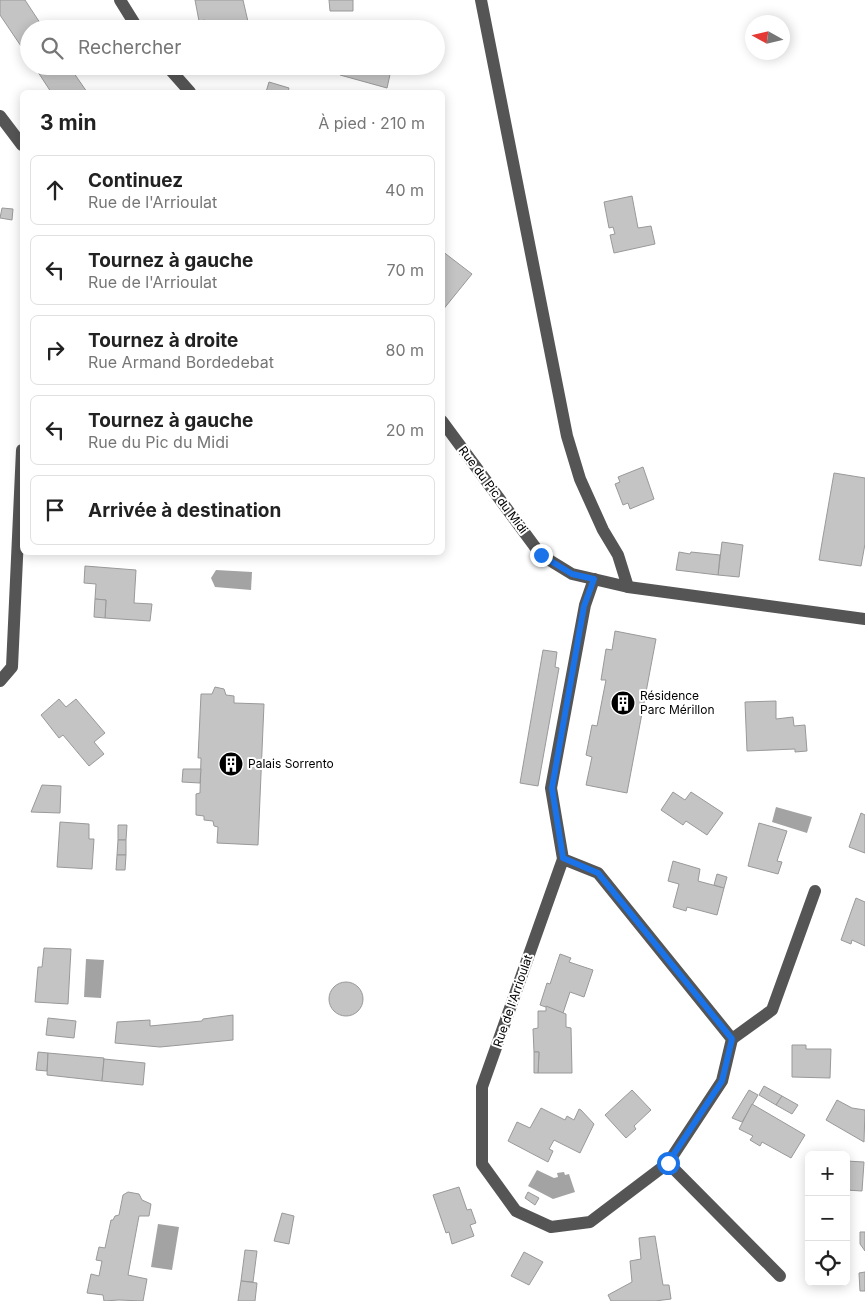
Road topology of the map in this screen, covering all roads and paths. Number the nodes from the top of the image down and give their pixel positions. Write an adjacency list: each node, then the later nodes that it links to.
1 (120, 0): 3 (street)
2 (481, 0): 11 (street)
3 (132, 20)
4 (175, 75): 5 (street)
5 (188, 90)
6 (0, 116): 7 (street)
7 (20, 142)
8 (445, 426): 10 (street, Rue du Pic du Midi)
9 (20, 493): 13 (street)
10 (594, 579): 11 (street, Rue du Pic du Midi); 14 (street)
11 (628, 588): 12 (street, Rue du Pic du Midi)
12 (865, 619)
13 (0, 681)
14 (563, 858): 16 (street); 17 (street, Rue de l'Arrioulat)
15 (815, 891): 16 (street)
16 (732, 1039): 17 (street, Rue de l'Arrioulat)
17 (668, 1163): 18 (street)
18 (780, 1276)

